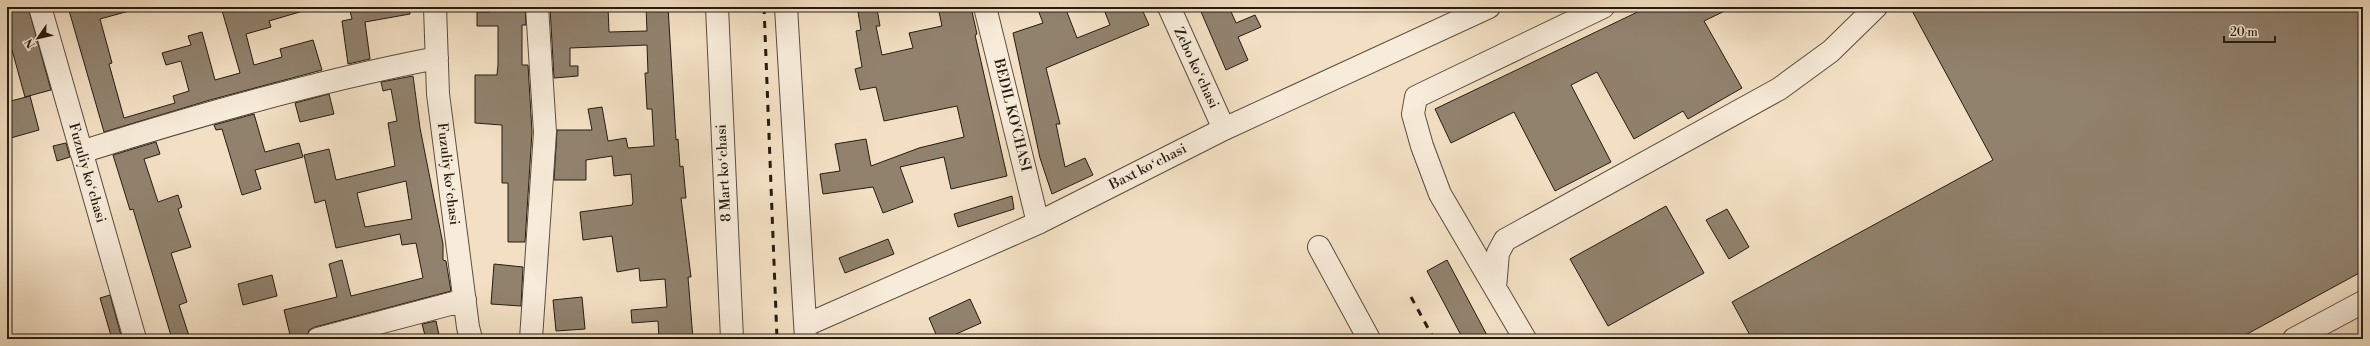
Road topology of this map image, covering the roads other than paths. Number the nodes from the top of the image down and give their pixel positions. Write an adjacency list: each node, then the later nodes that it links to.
1 (40, 7): 13 (street, Fuzuliy koʻchasi)
2 (435, 7): 11 (street, Fuzuliy koʻchasi)
3 (537, 7): 23 (street)
4 (717, 7): 24 (street, 8 Mart koʻchasi)
5 (786, 7): 19 (street)
6 (985, 7): 14 (street, BEDIL KO'CHASI)
7 (1169, 7): 12 (street, Zebo koʻchasi)
8 (1489, 7): 12 (street, Baxt koʻchasi)
9 (1603, 7): 16 (street)
10 (1876, 7): 16 (street)
11 (437, 58): 13 (street); 17 (street, Fuzuliy koʻchasi)
12 (1224, 129): 14 (street, Baxt koʻchasi)
13 (81, 152): 20 (street, Fuzuliy koʻchasi)
14 (1038, 223): 19 (street, Baxt koʻchasi)
15 (1319, 247): 25 (street)
16 (1495, 288): 26 (street)
17 (465, 300): 21 (street); 22 (street, Fuzuliy koʻchasi)
18 (2363, 302): 27 (street)
19 (806, 332)
20 (135, 339)
21 (318, 339)
22 (471, 339)
23 (531, 339)
24 (732, 339)
25 (1369, 339)
26 (1525, 339)
27 (2294, 339)

